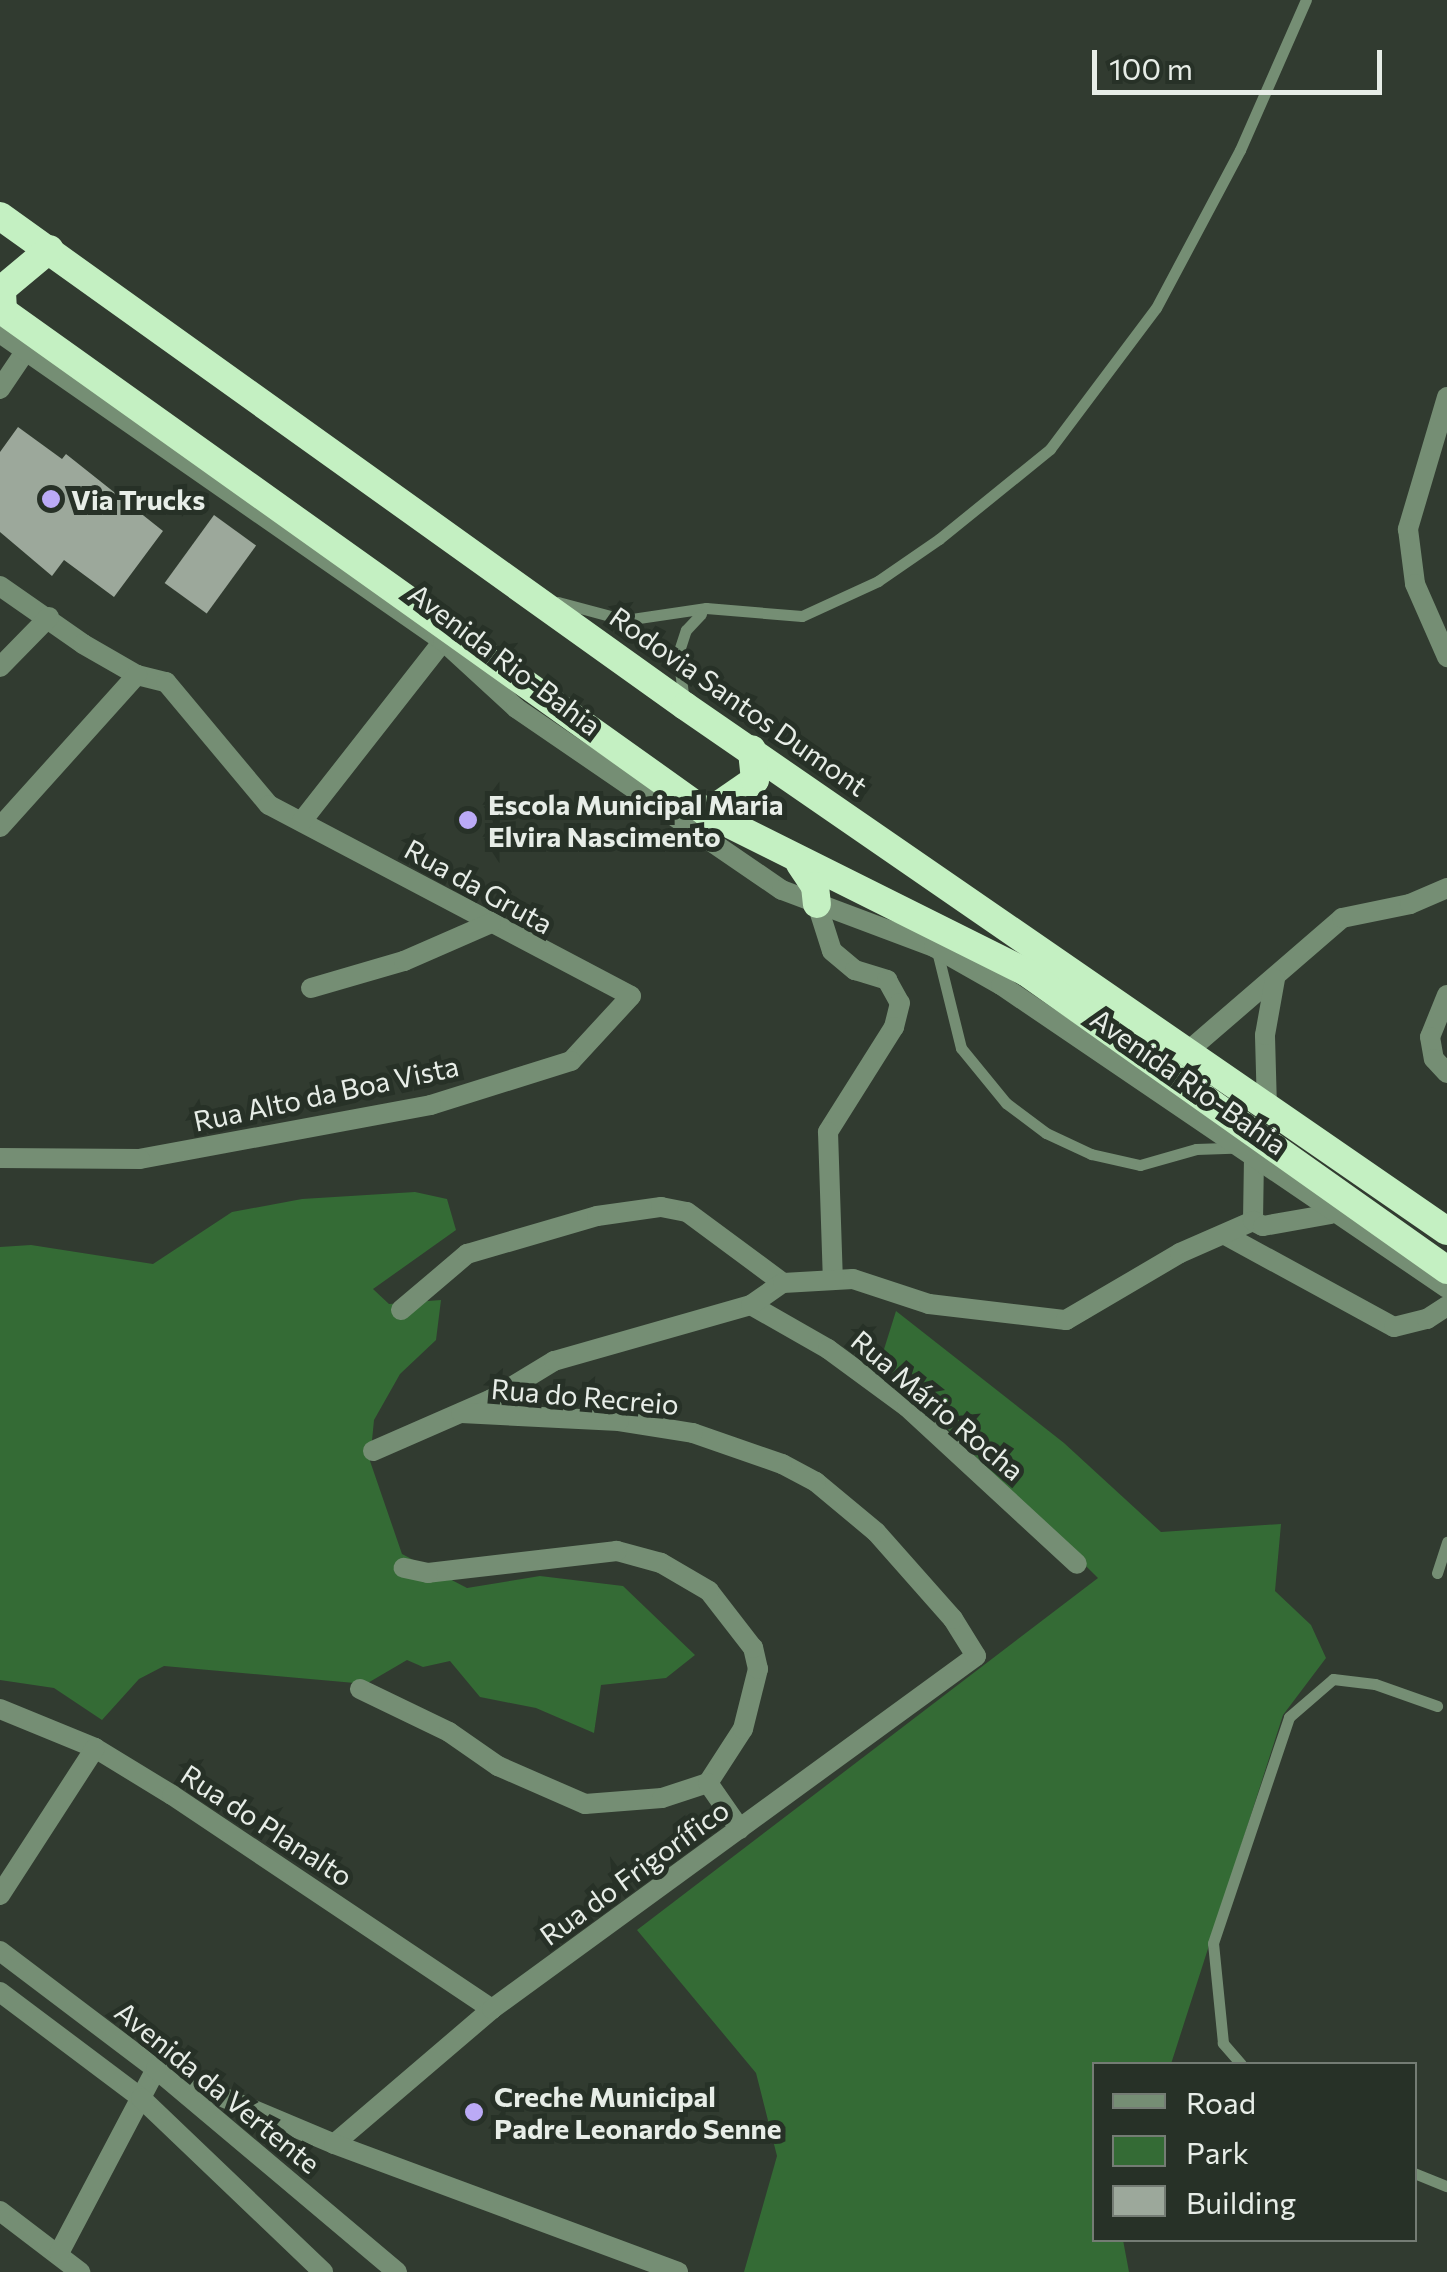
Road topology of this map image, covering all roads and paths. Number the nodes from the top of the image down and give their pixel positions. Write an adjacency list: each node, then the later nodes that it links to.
1 (1306, 0): 12 (lane)
2 (0, 216): 3 (highway, Rodovia Santos Dumont)
3 (50, 249): 4 (highway); 10 (highway, Rodovia Santos Dumont)
4 (1, 318): 5 (street, Avenida Rio-Bahia); 6 (highway)
5 (25, 352): 7 (street); 9 (street, Avenida Rio-Bahia)
6 (82, 369): 9 (highway); 20 (highway)
7 (0, 389)
8 (1447, 397): 15 (street)
9 (115, 415): 14 (street, Avenida Rio-Bahia)
10 (506, 575): 12 (lane); 18 (highway, Rodovia Santos Dumont)
11 (0, 586): 13 (street, Rua da Gruta)
12 (706, 608): 18 (lane)
13 (49, 618): 16 (street); 17 (street, Rua da Gruta)
14 (443, 641): 20 (street, Avenida Rio-Bahia); 21 (street)
15 (1447, 656)
16 (0, 666)
17 (137, 675): 21 (street, Rua da Gruta); 22 (street)
18 (685, 706): 19 (highway, Rodovia Santos Dumont)
19 (752, 749): 20 (highway); 32 (highway, Rodovia Santos Dumont)
20 (689, 809): 23 (highway); 25 (street, Avenida Rio-Bahia)
21 (302, 821): 26 (street, Rua da Gruta)
22 (0, 827)
23 (800, 864): 25 (highway); 41 (highway)
24 (1447, 888): 28 (street)
25 (817, 904): 27 (street, Avenida Rio-Bahia); 42 (street)
26 (490, 923): 29 (street); 31 (street, Rua da Gruta)
27 (934, 947): 35 (street, Avenida Rio-Bahia); 35 (lane)
28 (1276, 979): 32 (street); 34 (street)
29 (311, 988)
30 (1447, 995): 33 (street)
31 (631, 996): 36 (street, Rua Alto da Boa Vista)
32 (1187, 1052): 34 (highway, Rodovia Santos Dumont)
33 (1447, 1073)
34 (1267, 1108): 39 (highway, Rodovia Santos Dumont)
35 (1249, 1154): 37 (street, Avenida Rio-Bahia); 38 (street)
36 (0, 1158)
37 (1331, 1214): 38 (street); 44 (street, Avenida Rio-Bahia)
38 (1253, 1221): 40 (street)
39 (1447, 1232)
40 (1227, 1236): 42 (street); 46 (street)
41 (1447, 1270)
42 (833, 1280): 43 (street)
43 (783, 1283): 45 (street); 47 (street)
44 (1447, 1288)
45 (752, 1304): 48 (street); 51 (street, Rua Mário Rocha)
46 (1447, 1306)
47 (401, 1310)
48 (462, 1413): 49 (street); 54 (street, Rua do Recreio)
49 (374, 1451)
50 (1447, 1542): 53 (lane)
51 (1077, 1564)
52 (404, 1568): 59 (street)
53 (1436, 1572)
54 (976, 1656): 60 (street, Rua do Frigorífico)
55 (360, 1689): 59 (street)
56 (1436, 1706): 65 (lane)
57 (0, 1709): 58 (street, Rua do Planalto)
58 (95, 1748): 61 (street); 64 (street, Rua do Planalto)
59 (708, 1783): 60 (street)
60 (740, 1829): 64 (street, Rua do Frigorífico)
61 (0, 1895)
62 (0, 1951): 66 (street, Avenida da Vertente)
63 (0, 1992): 67 (street, Avenida da Vertente)
64 (492, 2009): 68 (street, Rua do Frigorífico)
65 (1239, 2062)
66 (156, 2069): 67 (street); 68 (street); 75 (street, Avenida da Vertente)
67 (141, 2098): 72 (street); 74 (street, Avenida da Vertente)
68 (334, 2144): 76 (street)
69 (1417, 2174): 70 (lane)
70 (1447, 2186)
71 (0, 2211): 72 (street)
72 (59, 2253): 73 (street)
73 (80, 2272)
74 (323, 2272)
75 (397, 2272)
76 (678, 2272)

